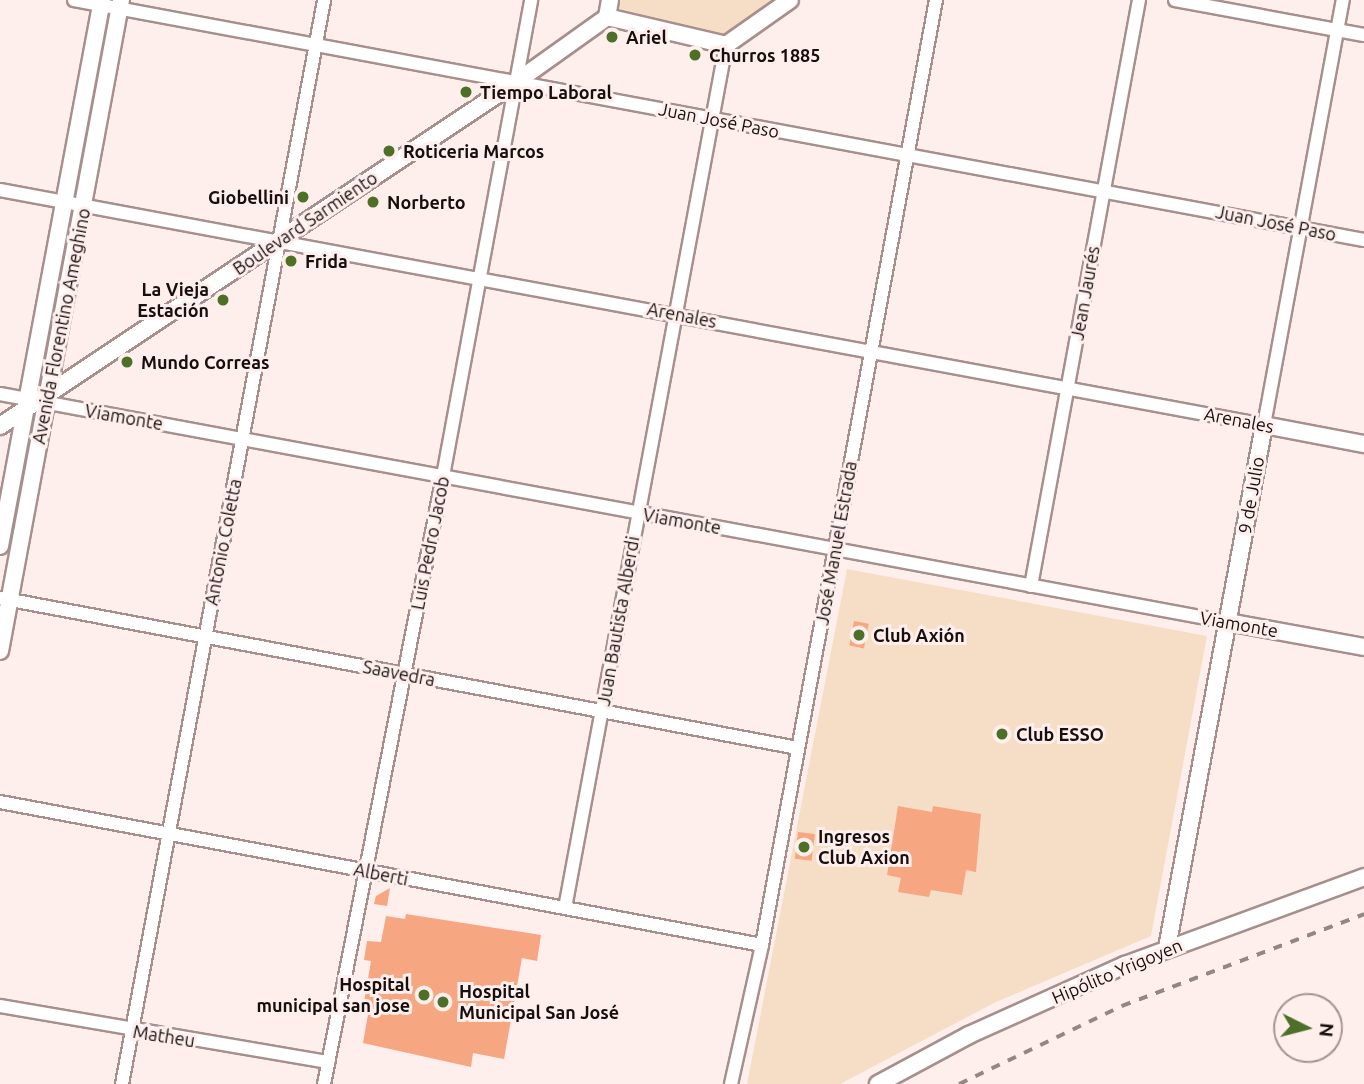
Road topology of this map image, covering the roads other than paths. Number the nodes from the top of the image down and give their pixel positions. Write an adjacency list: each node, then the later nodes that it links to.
1 (74, 0): 10 (street, Juan José Paso)
2 (324, 0): 15 (street, Antonio Coletta)
3 (531, 0): 17 (street, Luis Pedro Jacob)
4 (610, 0): 12 (main road)
5 (790, 0): 16 (main road)
6 (936, 0): 19 (street, José Manuel Estrada)
7 (1139, 0): 21 (street, Jean Jaurés)
8 (1175, 0): 13 (street)
9 (1343, 0): 13 (street, 9 de Julio)
10 (101, 3): 11 (street, Juan José Paso); 22 (main road, Avenida Florentino Ameghino)
11 (120, 4): 15 (street, Juan José Paso); 23 (main road, Avenida Florentino Ameghino)
12 (607, 17): 16 (main road); 17 (main road, Boulevard Sarmiento)
13 (1337, 30): 14 (street); 24 (street, 9 de Julio)
14 (1364, 35)
15 (316, 45): 17 (street, Juan José Paso); 25 (street, Antonio Coletta)
16 (726, 45): 18 (street, Juan Bautista Alberdi)
17 (516, 82): 18 (street, Juan José Paso); 25 (main road, Boulevard Sarmiento); 27 (street, Luis Pedro Jacob)
18 (709, 118): 19 (street, Juan José Paso); 28 (street, Juan Bautista Alberdi)
19 (908, 155): 21 (street, Juan José Paso); 29 (street, José Manuel Estrada)
20 (0, 190): 22 (street, Arenales)
21 (1104, 191): 24 (street, Juan José Paso); 30 (street, Jean Jaurés)
22 (64, 202): 23 (street, Arenales); 32 (main road, Avenida Florentino Ameghino)
23 (83, 206): 25 (street, Arenales); 32 (main road, Avenida Florentino Ameghino)
24 (1301, 228): 26 (street, Juan José Paso); 33 (street, 9 de Julio)
25 (279, 240): 27 (street, Arenales); 32 (main road, Boulevard Sarmiento); 35 (street, Antonio Coletta)
26 (1364, 240)
27 (481, 278): 28 (street, Arenales); 37 (street, Luis Pedro Jacob)
28 (674, 314): 29 (street, Arenales); 38 (street, Juan Bautista Alberdi)
29 (872, 351): 30 (street, Arenales); 40 (street, José Manuel Estrada)
30 (1068, 388): 33 (street, Arenales); 41 (street, Jean Jaurés)
31 (0, 394): 32 (street, Viamonte)
32 (37, 401): 34 (main road, Boulevard Sarmiento); 35 (street, Viamonte); 39 (main road, Avenida Florentino Ameghino); 42 (main road, Avenida Florentino Ameghino)
33 (1264, 425): 36 (main road, Arenales); 43 (main road, 9 de Julio)
34 (0, 426)
35 (242, 439): 37 (street, Viamonte); 44 (street, Antonio Coletta)
36 (1364, 444)
37 (443, 476): 38 (street, Viamonte); 47 (street, Luis Pedro Jacob)
38 (637, 513): 40 (street, Viamonte); 48 (street, Juan Bautista Alberdi)
39 (0, 546)
40 (835, 548): 41 (street, Viamonte); 49 (street, José Manuel Estrada)
41 (1031, 586): 43 (street, Viamonte)
42 (5, 599): 44 (street, Saavedra); 46 (main road, Avenida Florentino Ameghino)
43 (1228, 622): 45 (main road, Viamonte); 56 (main road, 9 de Julio)
44 (205, 636): 47 (street, Saavedra); 51 (street, Antonio Coletta)
45 (1364, 647)
46 (0, 651)
47 (405, 674): 48 (street, Saavedra); 52 (street, Luis Pedro Jacob)
48 (601, 710): 49 (street, Saavedra); 54 (street, Juan Bautista Alberdi)
49 (798, 748): 55 (street, José Manuel Estrada)
50 (0, 802): 51 (street, Alberti)
51 (169, 834): 52 (street, Alberti); 58 (street, Antonio Coletta)
52 (366, 871): 54 (street, Alberti); 59 (street, Luis Pedro Jacob)
53 (1364, 877): 56 (main road, Hipólito Yrigoyen)
54 (565, 908): 55 (street, Alberti)
55 (762, 945): 62 (street, José Manuel Estrada)
56 (1167, 948): 63 (main road, Hipólito Yrigoyen)
57 (0, 1006): 58 (street, Matheu)
58 (132, 1031): 59 (street, Matheu); 60 (street, Antonio Coletta)
59 (328, 1062): 61 (street, Luis Pedro Jacob)
60 (122, 1084)
61 (324, 1084)
62 (731, 1084)
63 (878, 1084)

